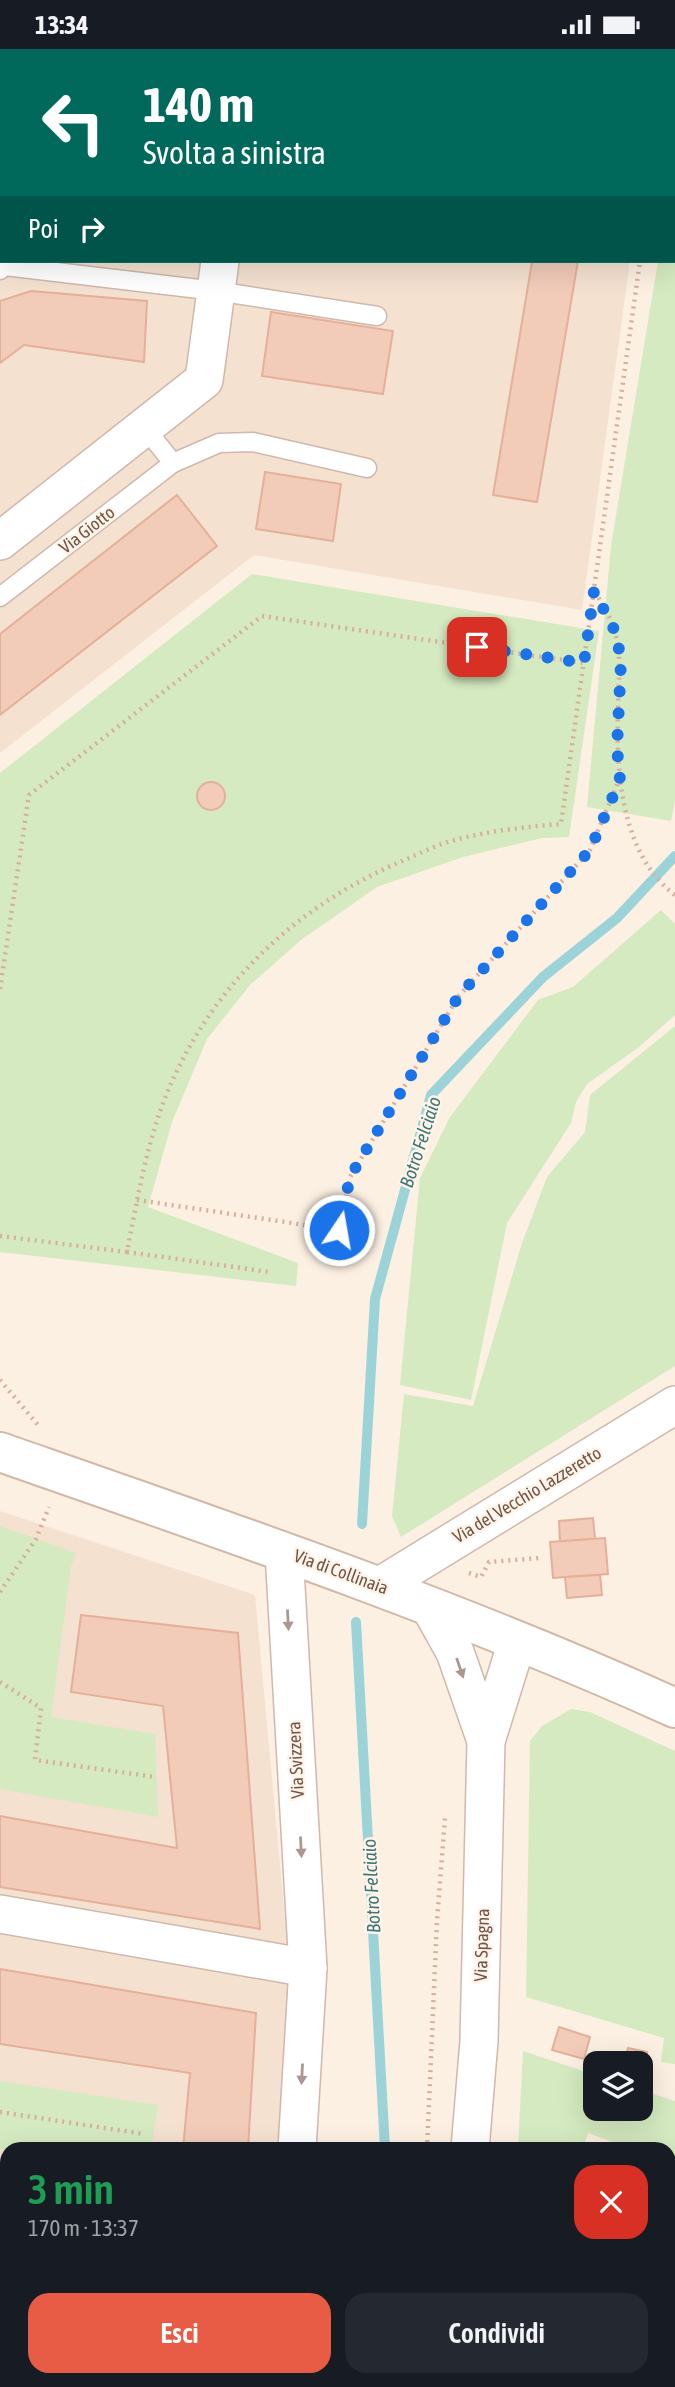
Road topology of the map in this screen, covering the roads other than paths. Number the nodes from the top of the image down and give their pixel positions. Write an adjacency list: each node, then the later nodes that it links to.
1 (0, 270): 2 (lane)
2 (218, 276): 3 (lane); 4 (street)
3 (377, 316)
4 (145, 428): 5 (lane); 7 (street)
5 (173, 463): 6 (lane, Via Giotto); 8 (lane, Via Giotto)
6 (367, 468)
7 (0, 541)
8 (0, 597)
9 (675, 1405): 12 (street, Via del Vecchio Lazzeretto)
10 (0, 1452): 11 (street, Via di Collinaia)
11 (284, 1552): 12 (street, Via di Collinaia); 18 (street, Via Svizzera, one-way to 18)
12 (380, 1586): 13 (street, Via di Collinaia)
13 (430, 1607): 14 (street, Via di Collinaia); 16 (street, Via Spagna, one-way to 16)
14 (517, 1642): 15 (street, Via di Collinaia); 16 (street, Via Spagna)
15 (675, 1709)
16 (485, 1741): 20 (street, Via Spagna)
17 (0, 1914): 18 (street)
18 (308, 1968): 19 (street, Via Svizzera, one-way to 19)
19 (297, 2142)
20 (472, 2142)

